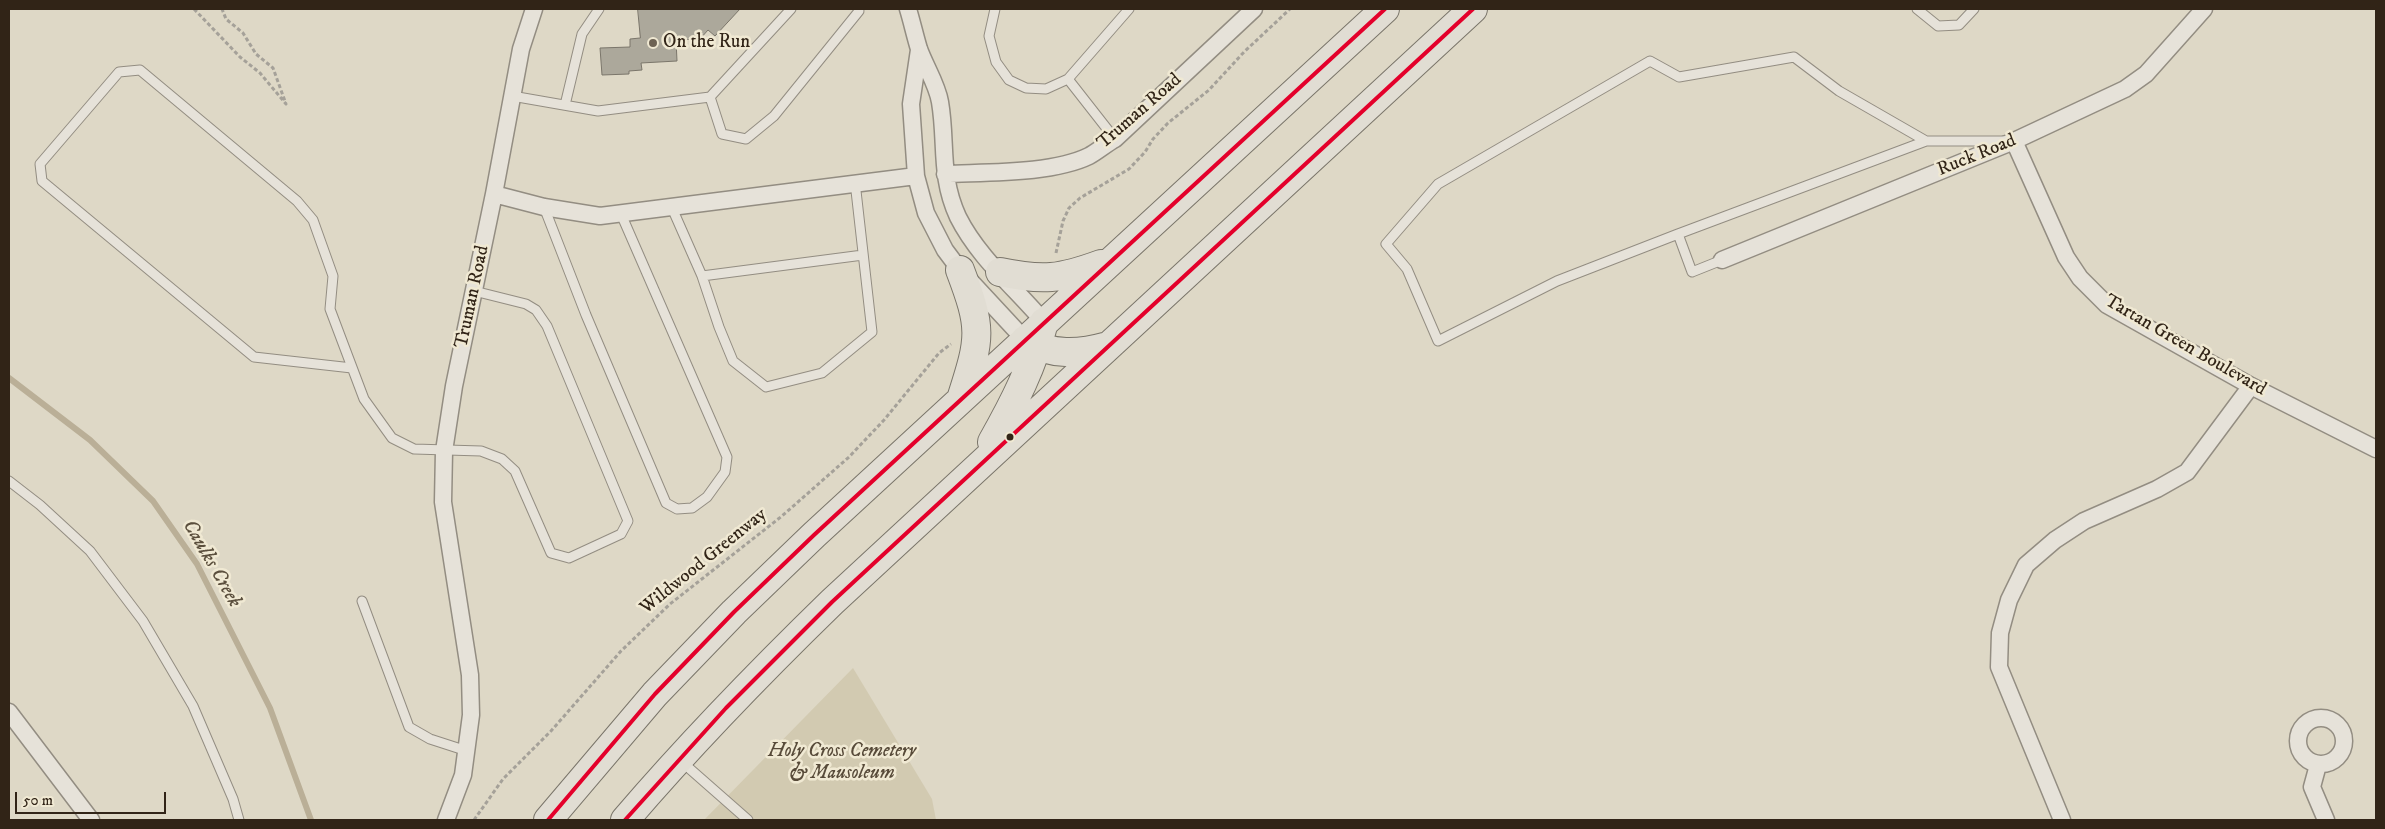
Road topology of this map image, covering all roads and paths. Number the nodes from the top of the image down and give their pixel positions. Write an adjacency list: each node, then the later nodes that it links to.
1 (194, 9): 2 (path)
2 (222, 9)
3 (534, 9): 19 (street, Truman Road)
4 (599, 9): 21 (lane)
5 (791, 9): 20 (lane)
6 (908, 9): 17 (street)
7 (995, 9): 18 (lane)
8 (1129, 9): 18 (lane)
9 (1254, 9): 22 (street, Truman Road)
10 (1290, 9): 34 (path)
11 (1385, 9): 35 (highway)
12 (1473, 9): 43 (highway)
13 (1916, 9): 14 (lane)
14 (1974, 9)
15 (2204, 9): 24 (street, Ruck Road)
16 (860, 10): 20 (lane)
17 (919, 48): 25 (street); 26 (street)
18 (1068, 79): 22 (lane)
19 (512, 96): 21 (lane); 28 (street, Truman Road)
20 (710, 97): 21 (lane)
21 (565, 105)
22 (1115, 139): 25 (street, Truman Road)
23 (1926, 141): 24 (lane); 32 (lane); 32 (lane)
24 (2014, 142): 36 (street, Ruck Road); 45 (street, Tartan Green Boulevard)
25 (945, 174): 38 (street)
26 (916, 176): 27 (street); 37 (street)
27 (855, 182): 30 (street); 33 (lane)
28 (494, 194): 29 (street); 40 (street, Truman Road)
29 (544, 207): 31 (street); 31 (lane)
30 (672, 208): 31 (street); 39 (lane)
31 (621, 214)
32 (1678, 234): 36 (lane)
33 (864, 255): 39 (lane); 39 (lane)
34 (1056, 258)
35 (1112, 260): 38 (highway); 41 (highway)
36 (1722, 260)
37 (960, 270): 41 (street); 46 (highway)
38 (1000, 272): 41 (street)
39 (702, 276)
40 (474, 291): 48 (street, Truman Road); 48 (lane)
41 (1035, 337): 43 (highway); 46 (highway); 49 (highway)
42 (958, 341): 59 (path, Wildwood Greenway)
43 (1108, 346): 49 (highway)
44 (352, 368): 44 (lane); 48 (lane)
45 (2251, 386): 47 (street, Tartan Green Boulevard); 63 (street)
46 (961, 400): 60 (highway)
47 (2376, 449)
48 (444, 451): 53 (street, Truman Road)
49 (976, 468): 54 (highway)
50 (9, 481): 57 (lane)
51 (362, 601): 53 (lane)
52 (9, 712): 56 (street)
53 (468, 751): 58 (street, Truman Road)
54 (678, 758): 61 (highway); 62 (lane)
55 (2318, 765): 64 (street)
56 (91, 820)
57 (239, 820)
58 (446, 820)
59 (474, 820)
60 (548, 820)
61 (625, 820)
62 (748, 820)
63 (2062, 820)
64 (2326, 820)

